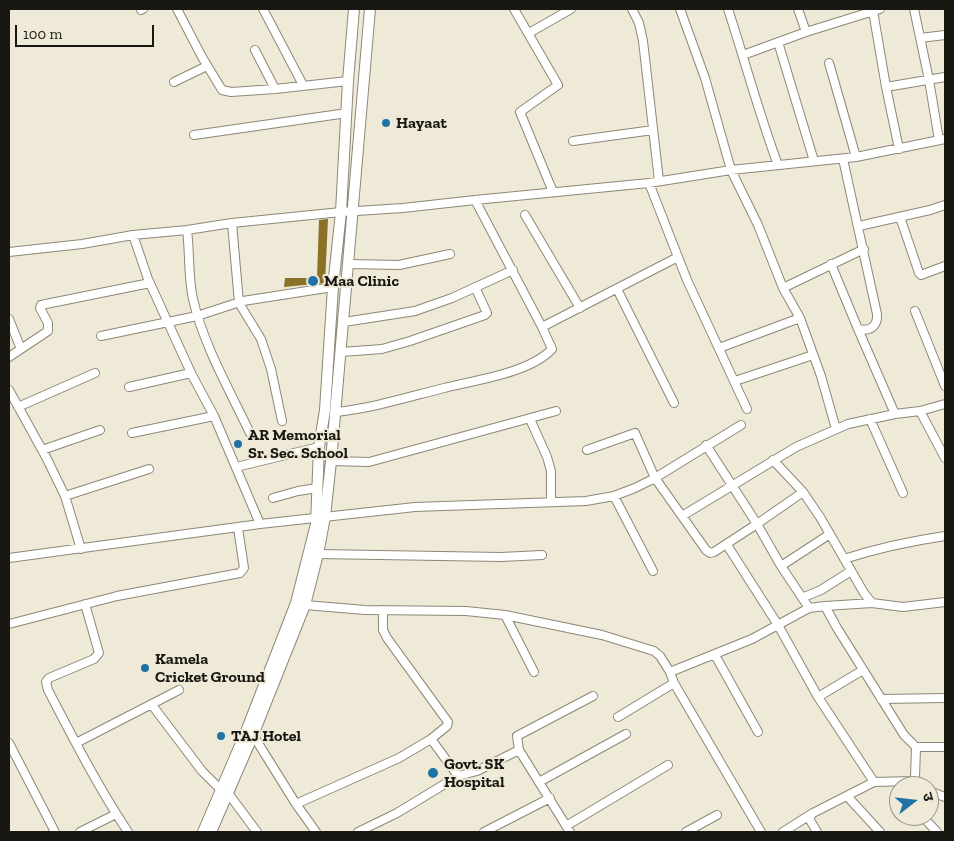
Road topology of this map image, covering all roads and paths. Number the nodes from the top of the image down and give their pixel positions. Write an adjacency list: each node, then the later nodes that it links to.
1 (177, 9): 21 (street)
2 (263, 9): 26 (street)
3 (370, 9): 45 (street)
4 (514, 9): 14 (street)
5 (571, 9): 14 (street)
6 (632, 9): 30 (street)
7 (680, 9): 39 (street)
8 (728, 9): 19 (street)
9 (798, 9): 13 (street)
10 (914, 9): 16 (street)
11 (357, 10): 23 (street)
12 (877, 10): 13 (street); 27 (street)
13 (806, 32): 17 (street)
14 (529, 33): 42 (street)
15 (945, 35): 16 (street)
16 (920, 38): 24 (street)
17 (778, 42): 19 (street); 37 (street)
18 (256, 50): 28 (street)
19 (743, 55): 38 (street)
20 (829, 62): 35 (street)
21 (207, 66): 25 (street); 28 (street)
22 (945, 77): 24 (street)
23 (348, 80): 26 (street); 29 (street)
24 (929, 80): 27 (street); 32 (street)
25 (174, 82)
26 (304, 85): 28 (street)
27 (886, 87): 34 (street)
28 (275, 89)
29 (347, 112): 31 (street); 46 (street)
30 (653, 130): 33 (street); 40 (street)
31 (194, 135)
32 (942, 139): 34 (street)
33 (573, 141)
34 (899, 149): 35 (street)
35 (856, 157): 36 (street)
36 (843, 159): 37 (street); 50 (street)
37 (814, 161): 38 (street)
38 (778, 165): 39 (street)
39 (731, 170): 40 (street); 64 (street)
40 (660, 181): 41 (street)
41 (650, 183): 42 (street); 56 (street)
42 (553, 192): 43 (street)
43 (475, 200): 45 (street); 60 (street)
44 (945, 205): 48 (street)
45 (354, 211): 46 (street); 57 (street)
46 (341, 212): 49 (street); 62 (street)
47 (525, 215): 67 (street)
48 (900, 217): 50 (street); 59 (street)
49 (232, 223): 51 (street); 66 (street)
50 (859, 226): 53 (street)
51 (188, 230): 52 (street); 69 (street)
52 (133, 235): 54 (street); 61 (street)
53 (864, 249): 58 (street); 75 (street)
54 (9, 252)
55 (450, 254): 57 (street)
56 (678, 257): 65 (street); 77 (street)
57 (349, 264): 72 (street)
58 (831, 264): 64 (street); 75 (street)
59 (945, 266)
60 (512, 270): 63 (street); 74 (street)
61 (150, 283): 73 (street); 78 (street)
62 (334, 287): 66 (street); 106 (street)
63 (475, 287): 72 (street); 79 (street)
64 (783, 288): 70 (street)
65 (617, 289): 67 (street); 88 (street)
66 (239, 303): 69 (street); 99 (street)
67 (580, 308): 74 (street)
68 (915, 311): 85 (street)
69 (197, 316): 73 (street); 104 (street)
70 (800, 318): 77 (street); 80 (street)
71 (9, 319): 78 (street)
72 (344, 322): 79 (street)
73 (168, 323): 76 (street); 83 (street)
74 (542, 327): 94 (street)
75 (858, 329): 95 (street)
76 (101, 336)
77 (719, 348): 84 (street)
78 (21, 349): 81 (street)
79 (341, 352): 94 (street)
80 (813, 355): 84 (street); 101 (street)
81 (9, 357)
82 (95, 373): 90 (street)
83 (191, 373): 86 (street); 96 (street)
84 (735, 381): 91 (street)
85 (945, 386)
86 (129, 387)
87 (9, 390): 90 (street)
88 (674, 403)
89 (945, 404): 93 (street)
90 (18, 407): 107 (street)
91 (747, 409)
92 (556, 411): 97 (street)
93 (920, 411): 95 (street); 109 (street)
94 (336, 412): 111 (street)
95 (896, 414): 98 (street)
96 (214, 416): 103 (street); 112 (street)
97 (530, 419): 111 (street); 122 (street)
98 (870, 419): 101 (street); 118 (street)
99 (282, 421)
100 (741, 425): 105 (street)
101 (836, 429): 110 (street)
102 (100, 430): 107 (street)
103 (132, 433)
104 (250, 433)
105 (706, 445): 114 (street); 115 (street)
106 (319, 447): 112 (street); 116 (street)
107 (42, 450): 119 (street)
108 (588, 450): 114 (street)
109 (945, 458)
110 (773, 460): 115 (street); 117 (street)
111 (331, 461): 124 (street)
112 (236, 467): 125 (street)
113 (149, 469): 119 (street)
114 (655, 478): 120 (street); 123 (street)
115 (732, 486): 123 (street); 126 (street)
116 (317, 488): 121 (street); 124 (street)
117 (804, 492): 126 (street); 128 (street)
118 (903, 493)
119 (65, 496): 131 (street)
120 (614, 496): 122 (street); 137 (street)
121 (273, 498)
122 (551, 501): 124 (street)
123 (682, 516): 130 (street)
124 (320, 518): 125 (street); 132 (street); 177 (street)
125 (260, 524): 127 (street)
126 (757, 524): 130 (street); 136 (street)
127 (238, 528): 131 (street); 142 (street)
128 (830, 534): 135 (street); 136 (street)
129 (945, 536): 135 (street)
130 (727, 545): 149 (street)
131 (81, 549): 134 (street)
132 (318, 554): 133 (street); 143 (street)
133 (542, 554)
134 (9, 558)
135 (844, 559): 138 (street)
136 (781, 566): 139 (street)
137 (653, 571)
138 (851, 571): 139 (street); 141 (street)
139 (804, 597): 145 (street)
140 (945, 602): 141 (street)
141 (872, 603): 144 (street)
142 (84, 604): 148 (street); 167 (street)
143 (305, 605): 146 (street); 164 (street)
144 (825, 606): 145 (street); 151 (street)
145 (809, 608): 149 (street)
146 (383, 610): 147 (street); 165 (street)
147 (504, 615): 152 (street); 153 (street)
148 (9, 624)
149 (778, 625): 150 (street); 157 (street)
150 (715, 655): 153 (street); 162 (street)
151 (863, 670): 157 (street); 159 (street)
152 (534, 672)
153 (670, 672): 154 (street)
154 (674, 683): 161 (street); 196 (street)
155 (178, 690): 160 (street)
156 (593, 696): 170 (street)
157 (818, 697): 175 (street)
158 (945, 698): 159 (street)
159 (881, 699): 168 (street)
160 (152, 704): 167 (street); 177 (street)
161 (618, 717)
162 (758, 732)
163 (626, 734): 174 (street)
164 (253, 735): 177 (street); 180 (street)
165 (431, 739): 172 (street); 180 (street)
166 (9, 743): 186 (street)
167 (76, 743): 182 (street)
168 (916, 747): 169 (street); 173 (street)
169 (945, 747)
170 (519, 750): 172 (street); 174 (street)
171 (668, 765): 184 (street)
172 (458, 776): 193 (street)
173 (915, 776)
174 (539, 782): 179 (street)
175 (874, 782): 176 (street); 178 (street)
176 (889, 783)
177 (225, 792): 189 (street); 190 (street); 191 (street)
178 (846, 796): 181 (street); 185 (street)
179 (550, 798): 184 (street); 194 (street)
180 (296, 804): 192 (street)
181 (813, 813): 197 (street); 198 (street)
182 (116, 814): 187 (street); 188 (street)
183 (717, 815): 195 (street)
184 (568, 829)
185 (878, 830): 199 (street)
186 (55, 832)
187 (80, 832)
188 (128, 832)
189 (203, 832)
190 (212, 832)
191 (257, 832)
192 (316, 832)
193 (358, 832)
194 (484, 832)
195 (686, 832)
196 (761, 832)
197 (783, 832)
198 (817, 832)
199 (868, 832)

